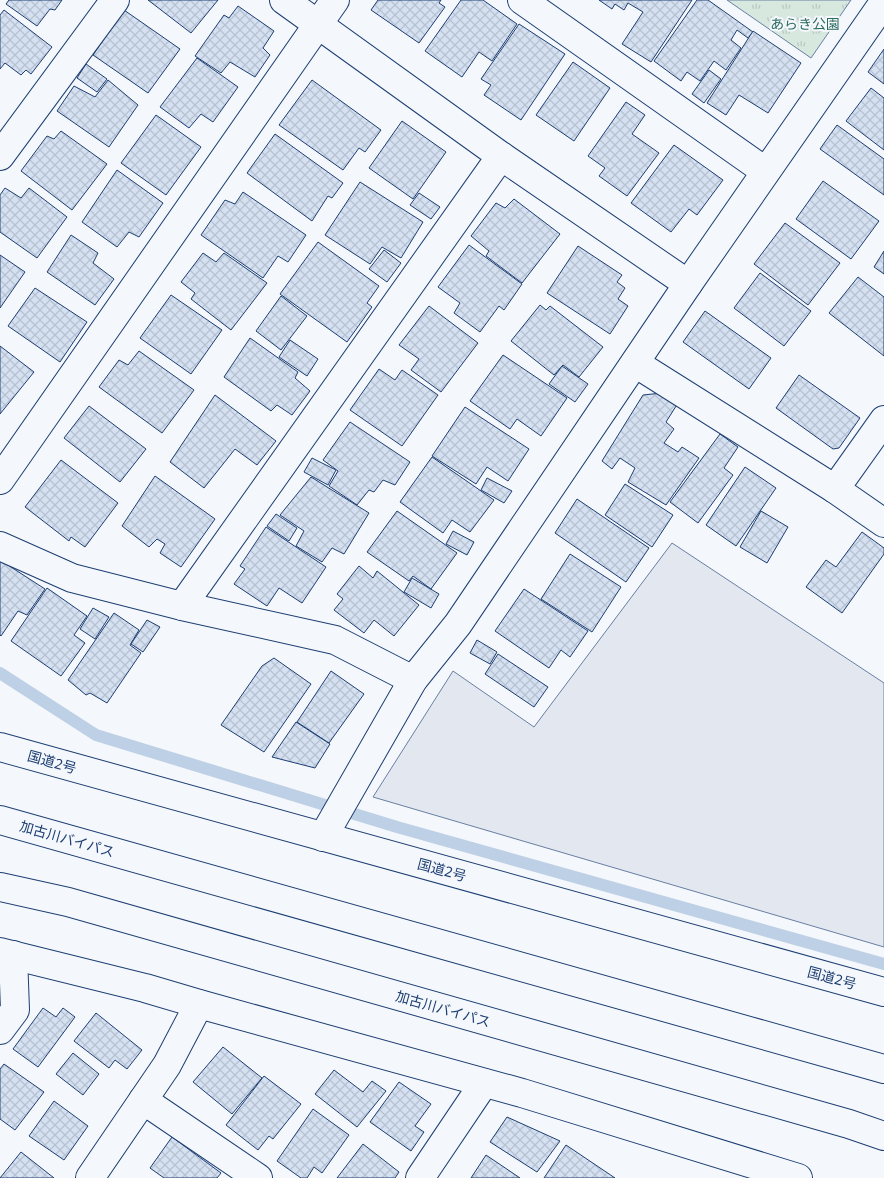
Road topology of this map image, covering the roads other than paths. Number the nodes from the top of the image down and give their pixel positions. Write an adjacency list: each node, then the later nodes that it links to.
1 (115, 0): 7 (main road)
2 (284, 0): 6 (main road)
3 (335, 0): 6 (main road)
4 (522, 0): 9 (main road)
5 (884, 2): 9 (main road)
6 (318, 24): 8 (main road); 13 (main road)
7 (0, 156)
8 (501, 156): 10 (main road); 17 (main road)
9 (765, 171): 10 (main road)
10 (688, 284): 11 (main road)
11 (636, 363): 14 (main road); 18 (main road)
12 (884, 420): 14 (main road)
13 (0, 480)
14 (835, 489): 15 (main road)
15 (884, 523)
16 (0, 546): 17 (main road)
17 (182, 606): 18 (main road)
18 (414, 680): 21 (main road)
19 (0, 747): 21 (main road, 国道2号)
20 (0, 820): 29 (main road, 加古川バイパス)
21 (328, 829): 26 (main road, 国道2号)
22 (0, 887): 24 (main road, 加古川バイパス)
23 (0, 891): 24 (main road)
24 (68, 902): 32 (main road, 加古川バイパス)
25 (7, 954): 27 (main road); 28 (main road)
26 (884, 992)
27 (199, 1004): 30 (main road); 31 (main road)
28 (0, 1030)
29 (884, 1069)
30 (484, 1083): 35 (main road); 36 (main road)
31 (143, 1100): 33 (main road); 34 (main road)
32 (884, 1136)
33 (90, 1178)
34 (258, 1178)
35 (420, 1178)
36 (798, 1178)

